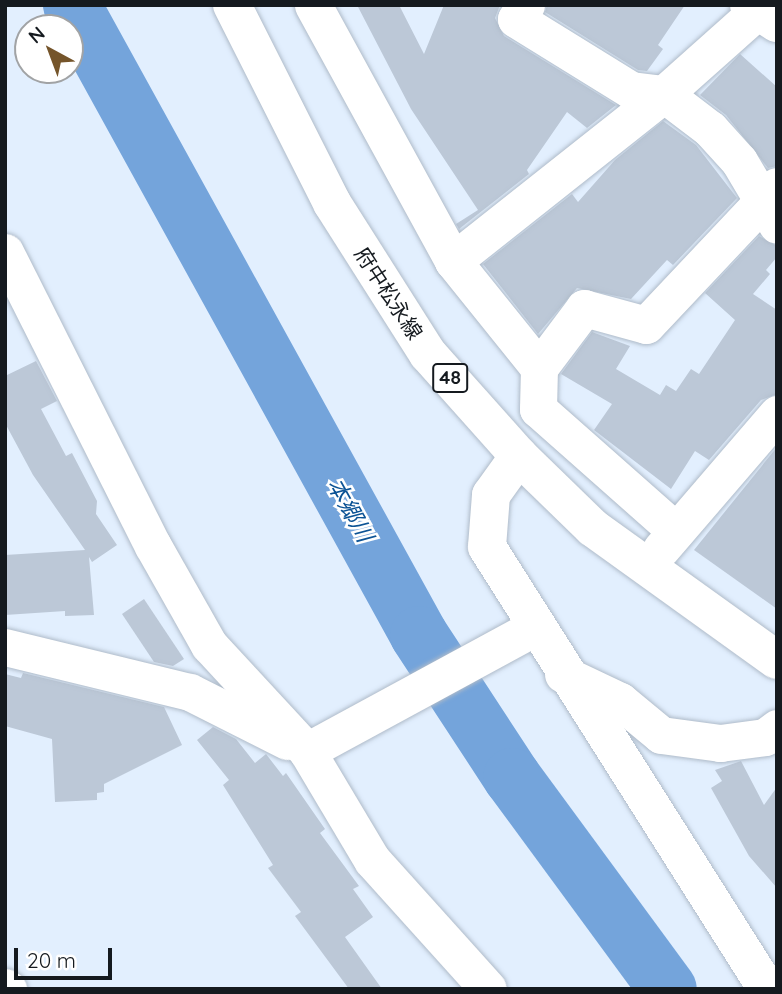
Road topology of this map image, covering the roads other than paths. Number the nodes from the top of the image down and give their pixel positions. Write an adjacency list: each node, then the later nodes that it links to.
1 (232, 5): 11 (main road, 府中松永線 / 48)
2 (313, 5): 7 (street)
3 (526, 5): 5 (street)
4 (762, 11): 5 (street)
5 (664, 94): 6 (street); 7 (street)
6 (773, 204): 9 (street)
7 (453, 261): 9 (street)
8 (8, 269): 19 (street)
9 (539, 368): 12 (street)
10 (777, 414): 12 (street)
11 (519, 456): 13 (main road, 府中松永線 / 48); 14 (main road)
12 (676, 531): 13 (street)
13 (646, 566): 16 (main road, 府中松永線 / 48)
14 (520, 635): 17 (main road); 19 (street)
15 (5, 647): 19 (street)
16 (777, 660)
17 (563, 674): 18 (street); 21 (main road)
18 (777, 728)
19 (307, 751): 20 (street)
20 (488, 989)
21 (766, 989)

